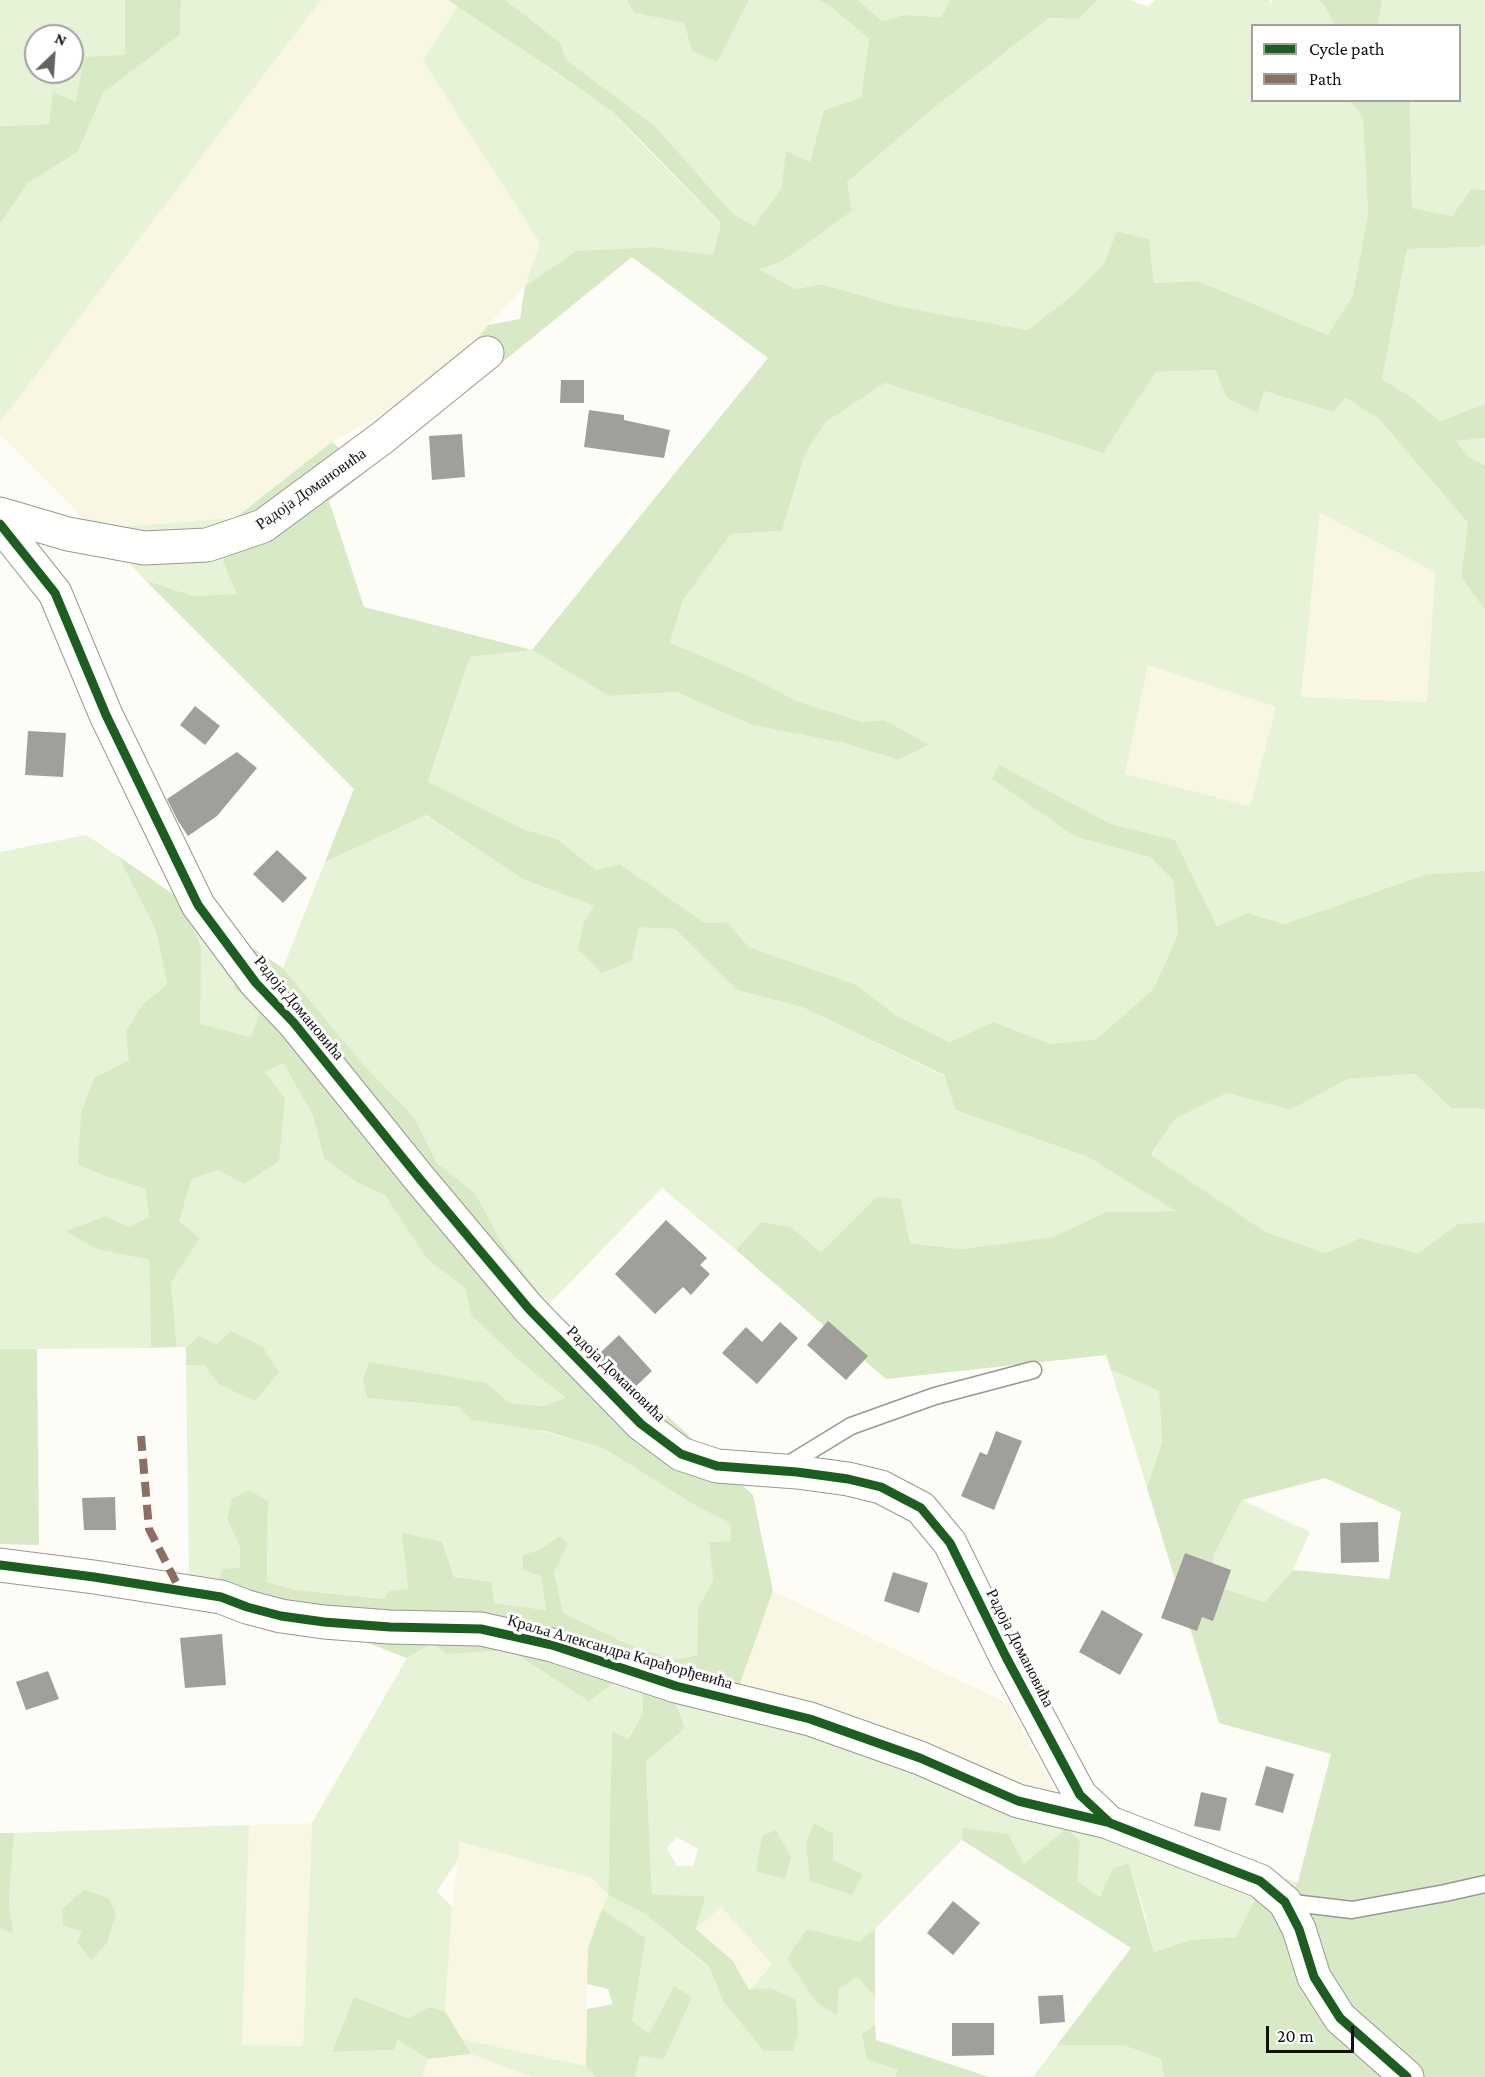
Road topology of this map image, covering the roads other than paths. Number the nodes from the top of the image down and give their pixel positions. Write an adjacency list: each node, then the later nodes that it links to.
1 (487, 353): 2 (street, Радоја Домановића)
2 (0, 514)
3 (0, 524): 5 (street, Радоја Домановића)
4 (1033, 1370): 5 (lane)
5 (778, 1471): 7 (street, Радоја Домановића)
6 (0, 1564): 7 (street, Краља Александра Карађорђевића)
7 (1110, 1823): 9 (street, Радоја Домановића)
8 (1485, 1884): 9 (lane)
9 (1285, 1902): 10 (street, Радоја Домановића)
10 (1407, 2077)

